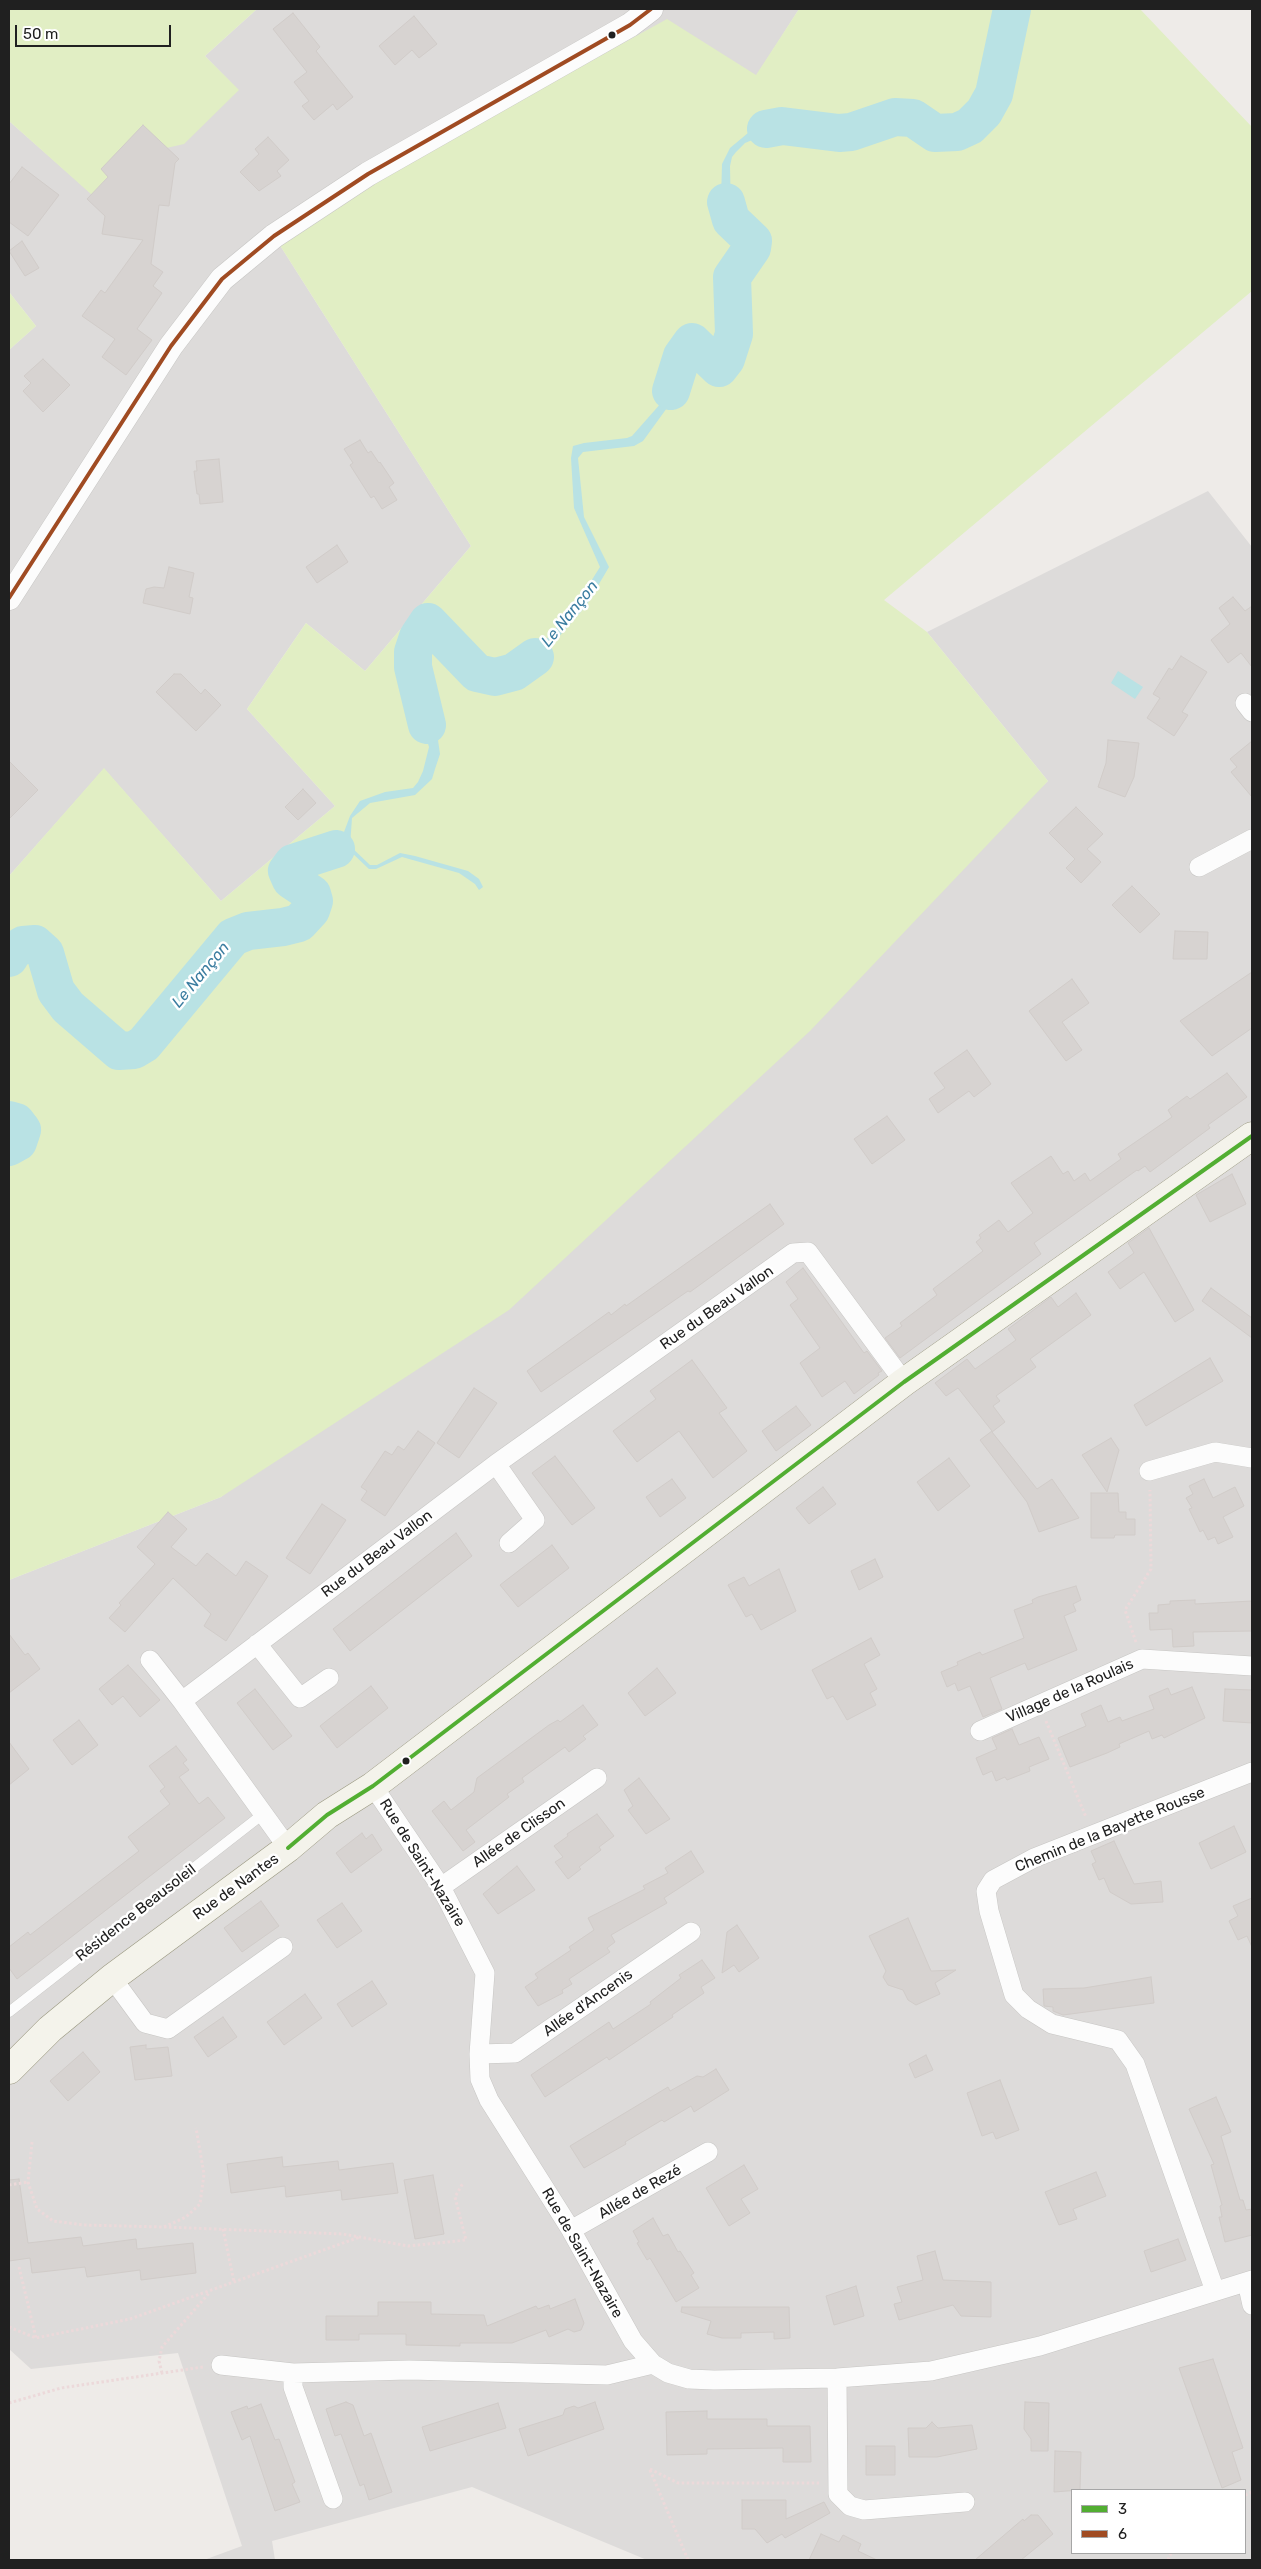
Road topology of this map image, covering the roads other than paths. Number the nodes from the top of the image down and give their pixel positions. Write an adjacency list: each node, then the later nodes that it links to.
1 (651, 9): 2 (street)
2 (9, 598)
3 (1252, 839): 4 (street)
4 (1199, 867)
5 (1252, 1136): 6 (main road, Rue de Nantes)
6 (904, 1382): 8 (street, Rue du Beau Vallon); 19 (main road, Rue de Nantes)
7 (1252, 1458): 9 (street)
8 (496, 1464): 10 (street); 11 (street, Rue du Beau Vallon)
9 (1149, 1471)
10 (509, 1543)
11 (257, 1644): 14 (street); 15 (street, Rue du Beau Vallon)
12 (150, 1660): 15 (street)
13 (1252, 1666): 16 (street, Village de la Roulais)
14 (329, 1678)
15 (182, 1701): 20 (street)
16 (980, 1731)
17 (1252, 1772): 32 (street, Chemin de la Bayette Rousse)
18 (597, 1778): 22 (street, Allée de Clisson)
19 (373, 1786): 21 (main road, Rue de Nantes); 22 (street, Rue de Saint-Nazaire)
20 (263, 1814): 21 (street); 26 (lane, Résidence Beausoleil)
21 (288, 1848): 25 (main road, Rue de Nantes)
22 (441, 1887): 27 (street, Rue de Saint-Nazaire)
23 (691, 1932): 27 (street, Allée d'Ancenis)
24 (283, 1947): 25 (street)
25 (112, 1978): 28 (main road, Rue de Nantes)
26 (9, 2012)
27 (479, 2054): 30 (street, Rue de Saint-Nazaire)
28 (9, 2070)
29 (708, 2152): 30 (street, Allée de Rezé)
30 (571, 2230): 34 (street, Rue de Saint-Nazaire)
31 (1250, 2281): 32 (street, Rue de Saint-Nazaire); 33 (street)
32 (1214, 2291): 37 (street, Rue de Saint-Nazaire)
33 (1252, 2305)
34 (653, 2364): 36 (street); 37 (street, Rue de Saint-Nazaire)
35 (221, 2365): 36 (street)
36 (293, 2373): 38 (street)
37 (836, 2378): 39 (street)
38 (333, 2499)
39 (966, 2502)

